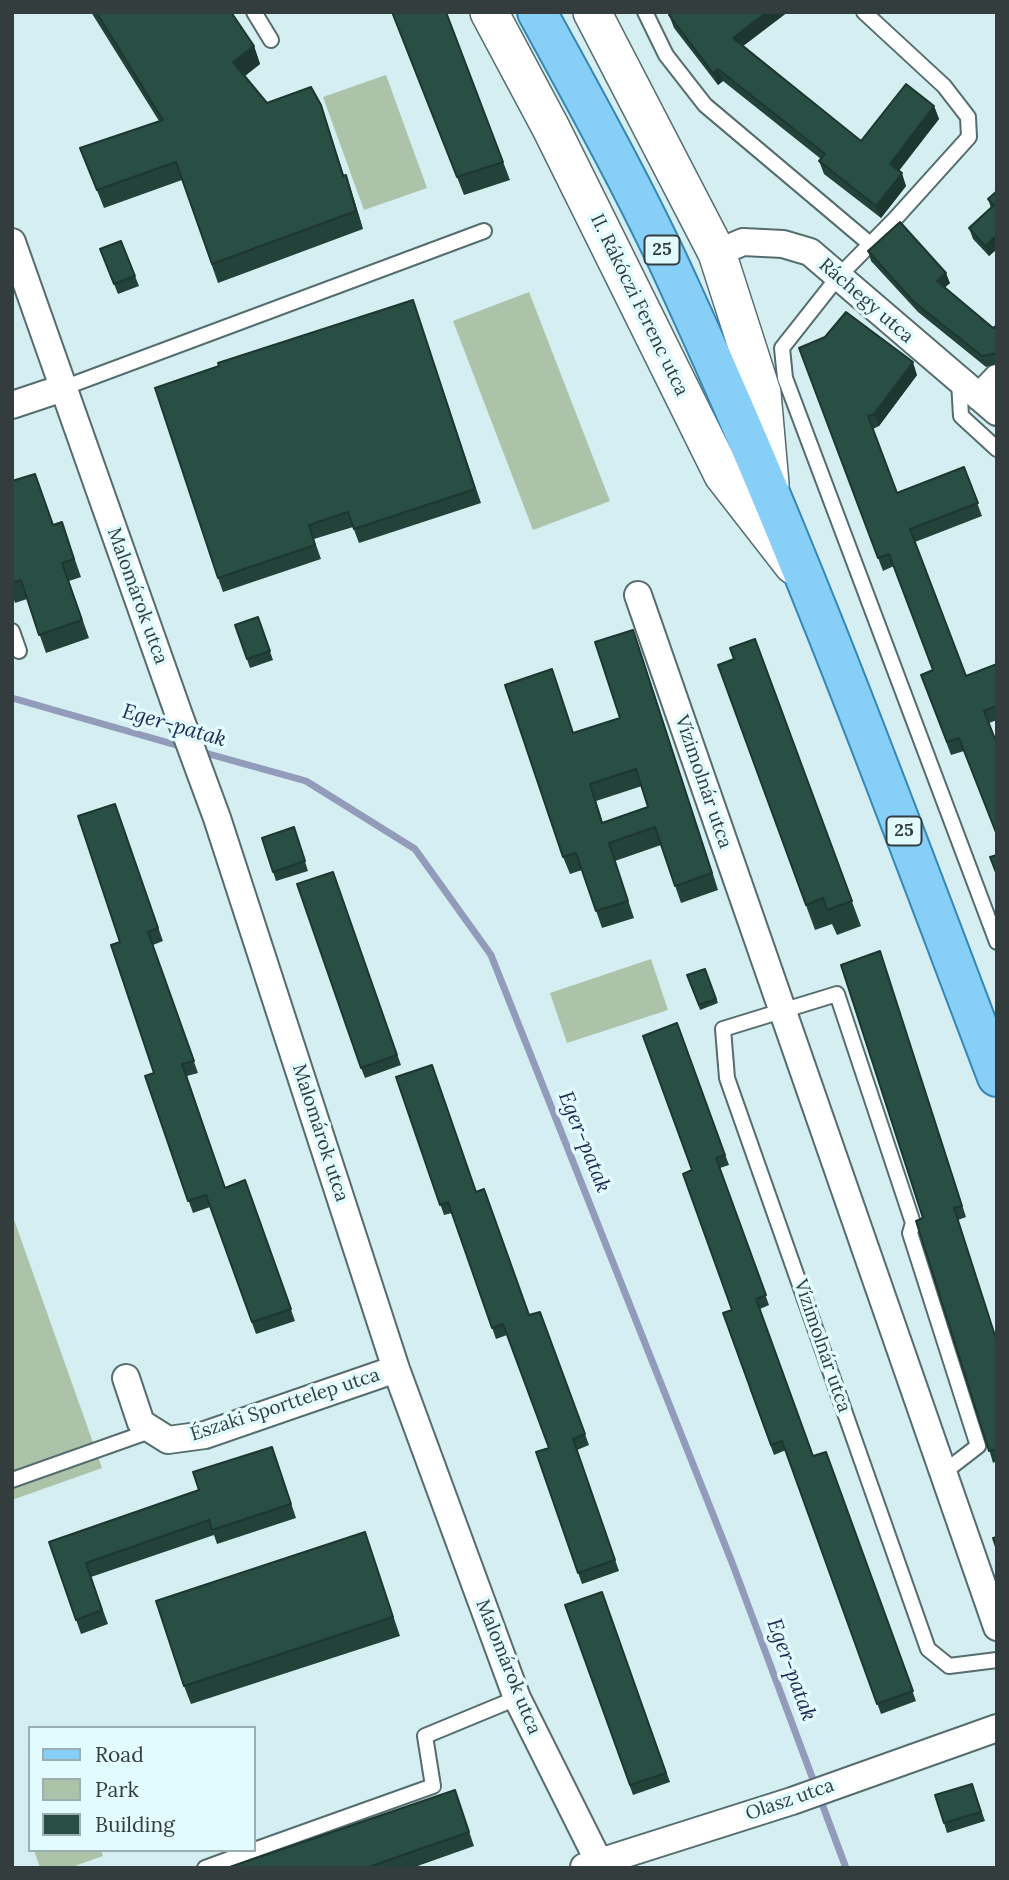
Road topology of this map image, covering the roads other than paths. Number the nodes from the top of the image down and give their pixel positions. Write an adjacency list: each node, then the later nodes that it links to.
1 (254, 12): 7 (lane)
2 (489, 12): 19 (main road, II. Rákóczi Ferenc utca)
3 (537, 12): 18 (main road, II. Rákóczi Ferenc utca / 25)
4 (592, 12): 11 (main road, II. Rákóczi Ferenc utca)
5 (645, 12): 10 (lane)
6 (864, 12): 10 (lane)
7 (271, 40)
8 (484, 231): 14 (lane)
9 (12, 242): 14 (street, Malomárok utca)
10 (870, 244): 12 (lane)
11 (717, 253): 12 (street, Ráchegy utca); 18 (main road, II. Rákóczi Ferenc utca)
12 (838, 276): 15 (street, Ráchegy utca); 23 (lane)
13 (997, 378): 15 (street)
14 (63, 388): 16 (street); 26 (street, Malomárok utca)
15 (978, 397): 17 (lane)
16 (12, 405)
17 (997, 449)
18 (771, 496): 19 (main road, II. Rákóczi Ferenc utca / 25)
19 (808, 585): 25 (main road, II. Rákóczi Ferenc utca / 25)
20 (638, 595): 24 (street, Vízimolnár utca)
21 (12, 631): 22 (lane)
22 (19, 651)
23 (997, 942)
24 (782, 1009): 29 (street, Vízimolnár utca); 29 (lane); 32 (lane, Vízimolnár utca)
25 (997, 1077)
26 (396, 1369): 28 (street, Északi Sporttelep utca); 33 (street, Malomárok utca)
27 (126, 1378): 28 (street)
28 (152, 1430): 30 (lane)
29 (943, 1473): 31 (street, Vízimolnár utca)
30 (12, 1480)
31 (997, 1627)
32 (997, 1660)
33 (517, 1698): 35 (lane); 37 (street, Malomárok utca)
34 (997, 1728): 37 (street, Olasz utca)
35 (256, 1849)
36 (249, 1852): 38 (lane)
37 (594, 1866)
38 (205, 1868)

